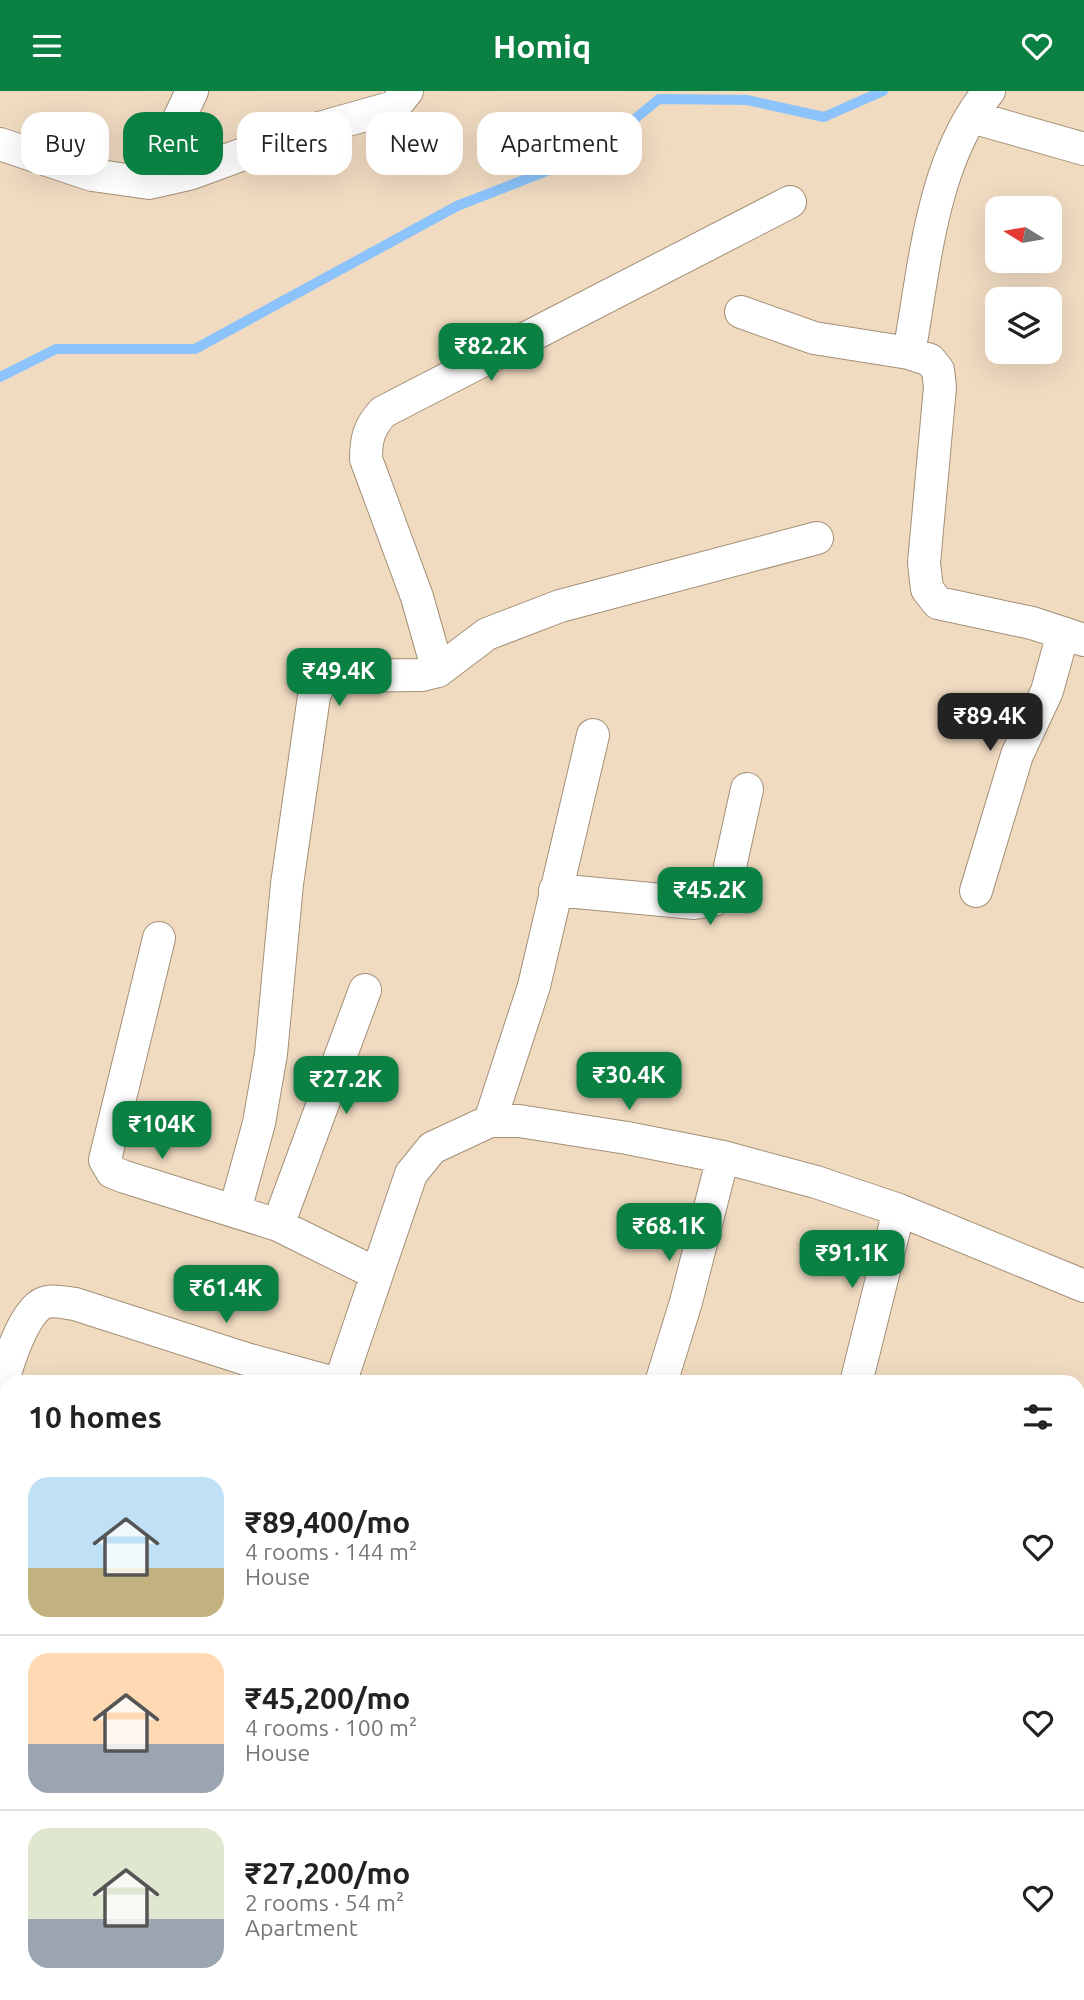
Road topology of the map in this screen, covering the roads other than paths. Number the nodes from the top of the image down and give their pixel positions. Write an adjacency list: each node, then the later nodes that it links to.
1 (192, 91): 7 (street)
2 (407, 91): 7 (street)
3 (989, 91): 4 (street)
4 (972, 117): 6 (street); 10 (street)
5 (0, 144): 7 (street)
6 (1084, 149)
7 (149, 183)
8 (790, 202): 13 (street)
9 (741, 312): 10 (street)
10 (909, 353): 12 (street)
11 (817, 538): 13 (street)
12 (1074, 637): 17 (street)
13 (438, 671): 22 (street)
14 (593, 735): 16 (street)
15 (747, 789): 16 (street)
16 (555, 890): 20 (street)
17 (976, 891)
18 (159, 938): 22 (street)
19 (365, 990): 24 (street)
20 (490, 1121): 21 (street); 25 (street)
21 (723, 1157): 23 (street); 30 (street)
22 (235, 1210): 24 (street)
23 (899, 1210): 26 (street); 31 (street)
24 (278, 1224): 25 (street)
25 (377, 1274): 29 (street)
26 (1081, 1279)
27 (6, 1375): 28 (street)
28 (305, 1375)
29 (343, 1375)
30 (663, 1375)
31 (858, 1375)

